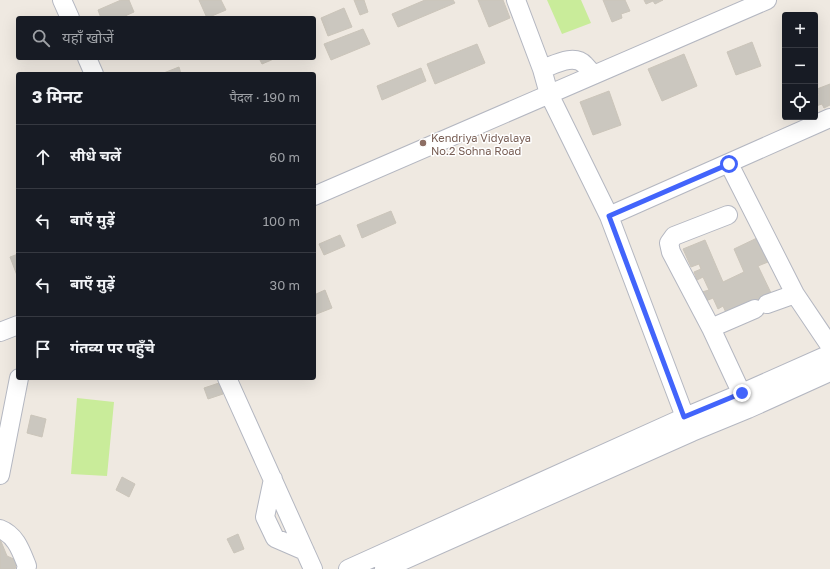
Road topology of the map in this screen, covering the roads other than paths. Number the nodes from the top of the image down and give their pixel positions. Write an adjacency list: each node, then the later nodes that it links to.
1 (62, 0): 4 (street)
2 (516, 0): 6 (street)
3 (767, 0): 8 (street)
4 (69, 16)
5 (88, 60): 7 (street)
6 (542, 69): 8 (street); 9 (street)
7 (93, 72)
8 (593, 75): 9 (street)
9 (549, 94): 12 (street); 14 (street)
10 (830, 118): 11 (street)
11 (729, 164): 14 (street); 15 (street)
12 (316, 195)
13 (728, 215): 17 (street)
14 (609, 216): 25 (street)
15 (795, 294): 17 (street); 19 (street)
16 (16, 325): 18 (street)
17 (711, 328): 24 (street)
18 (0, 332)
19 (830, 346)
20 (830, 354): 24 (street)
21 (830, 372): 24 (street)
22 (19, 380): 26 (street)
23 (228, 380): 29 (street)
24 (745, 401): 25 (street)
25 (688, 425): 30 (street); 31 (street)
26 (0, 475)
27 (0, 529): 28 (street)
28 (26, 569)
29 (313, 569)
30 (348, 569)
31 (384, 569)

